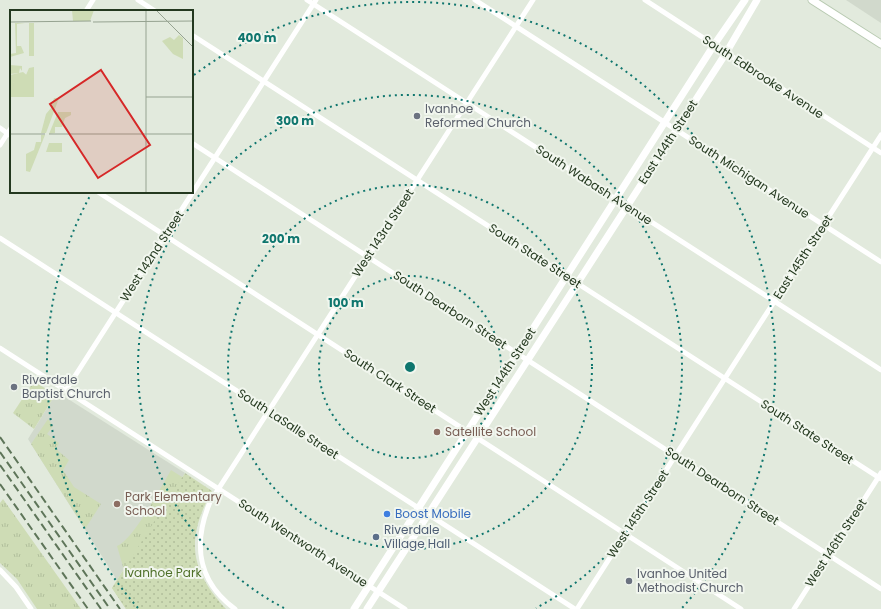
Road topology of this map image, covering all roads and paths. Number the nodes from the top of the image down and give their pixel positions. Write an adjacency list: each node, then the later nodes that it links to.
1 (93, 0): 11 (street)
2 (138, 0): 12 (street)
3 (307, 0): 10 (street, South Wabash Avenue)
4 (475, 0): 13 (street, South Michigan Avenue)
5 (533, 0): 13 (street, West 143rd Street)
6 (645, 0): 16 (street, South Edbrooke Avenue)
7 (745, 0): 16 (street, East 144th Street)
8 (757, 0): 17 (street, East 144th Street)
9 (812, 0): 15 (street)
10 (314, 2): 18 (street, West 142nd Street); 19 (street, South Wabash Avenue)
11 (87, 10)
12 (153, 10)
13 (516, 26): 19 (street, West 143rd Street); 20 (street, South Michigan Avenue)
14 (193, 36): 18 (street, South State Street)
15 (881, 44)
16 (714, 45): 17 (street, South Edbrooke Avenue); 20 (street, East 144th Street)
17 (726, 53): 22 (street, East 144th Street); 27 (street, South Edbrooke Avenue)
18 (263, 81): 29 (street, West 142nd Street); 30 (street, South State Street)
19 (467, 103): 30 (street, West 143rd Street); 34 (street, South Wabash Avenue)
20 (665, 123): 22 (street, South Michigan Avenue); 34 (street, East 144th Street)
21 (0, 128): 23 (street)
22 (676, 130): 35 (street, East 144th Street); 36 (street, South Michigan Avenue)
23 (9, 134): 26 (street)
24 (881, 135): 27 (street, East 145th Street)
25 (193, 144): 29 (street, South Dearborn Street)
26 (0, 145)
27 (873, 148): 28 (street, South Edbrooke Avenue); 36 (street, East 145th Street)
28 (881, 153)
29 (215, 158): 31 (street, West 142nd Street); 39 (street, South Dearborn Street)
30 (417, 180): 39 (street, West 143rd Street); 41 (street, South State Street)
31 (193, 192)
32 (100, 193): 37 (street, South Clark Street)
33 (192, 193): 37 (street, West 142nd Street)
34 (616, 199): 35 (street, South Wabash Avenue); 41 (street, East 144th Street)
35 (627, 206): 42 (street, East 144th Street); 43 (street, South Wabash Avenue)
36 (823, 225): 40 (street, South Michigan Avenue); 43 (street, East 145th Street)
37 (165, 235): 44 (street, West 142nd Street); 45 (street, South Clark Street)
38 (0, 238): 44 (street, South LaSalle Street)
39 (368, 257): 45 (street, West 143rd Street); 47 (street, South Dearborn Street)
40 (881, 262)
41 (567, 276): 42 (street, South State Street); 47 (street, West 144th Street)
42 (577, 283): 48 (street, West 144th Street); 50 (street, South State Street)
43 (775, 302): 49 (street, South Wabash Avenue); 50 (street, East 145th Street)
44 (115, 312): 51 (street, West 142nd Street); 52 (street, South LaSalle Street)
45 (318, 334): 52 (street, West 143rd Street); 53 (street, South Clark Street)
46 (0, 348): 51 (street, South Wentworth Avenue)
47 (517, 354): 48 (street, South Dearborn Street); 53 (street, West 144th Street)
48 (527, 360): 54 (street, West 144th Street); 55 (street, South Dearborn Street)
49 (881, 370)
50 (725, 379): 55 (street, West 145th Street); 56 (street, South State Street)
51 (66, 390): 57 (street, South Wentworth Avenue)
52 (268, 411): 57 (street, West 143rd Street); 58 (street, South LaSalle Street)
53 (467, 431): 54 (street, South Clark Street); 58 (street, West 144th Street)
54 (477, 438): 59 (street, West 144th Street); 60 (street, South Clark Street)
55 (676, 456): 60 (street, West 145th Street); 61 (street, South Dearborn Street)
56 (880, 476): 61 (street, West 146th Street)
57 (218, 489): 63 (street, South Wentworth Avenue); 67 (street, West 143rd Street)
58 (418, 508): 59 (street, South LaSalle Street); 63 (street, West 144th Street)
59 (428, 514): 65 (street, West 144th Street); 71 (street, South LaSalle Street)
60 (626, 534): 71 (street, West 145th Street); 72 (street, South Clark Street)
61 (828, 555): 64 (street, South Dearborn Street); 73 (street, West 146th Street)
62 (0, 570): 66 (street)
63 (369, 586): 65 (street, South Wentworth Avenue); 68 (street, West 144th Street)
64 (881, 589)
65 (378, 592): 69 (street, West 144th Street); 70 (street, South Wentworth Avenue)
66 (31, 609)
67 (235, 609)
68 (354, 609)
69 (367, 609)
70 (405, 609)
71 (576, 609)
72 (741, 609)
73 (794, 609)

